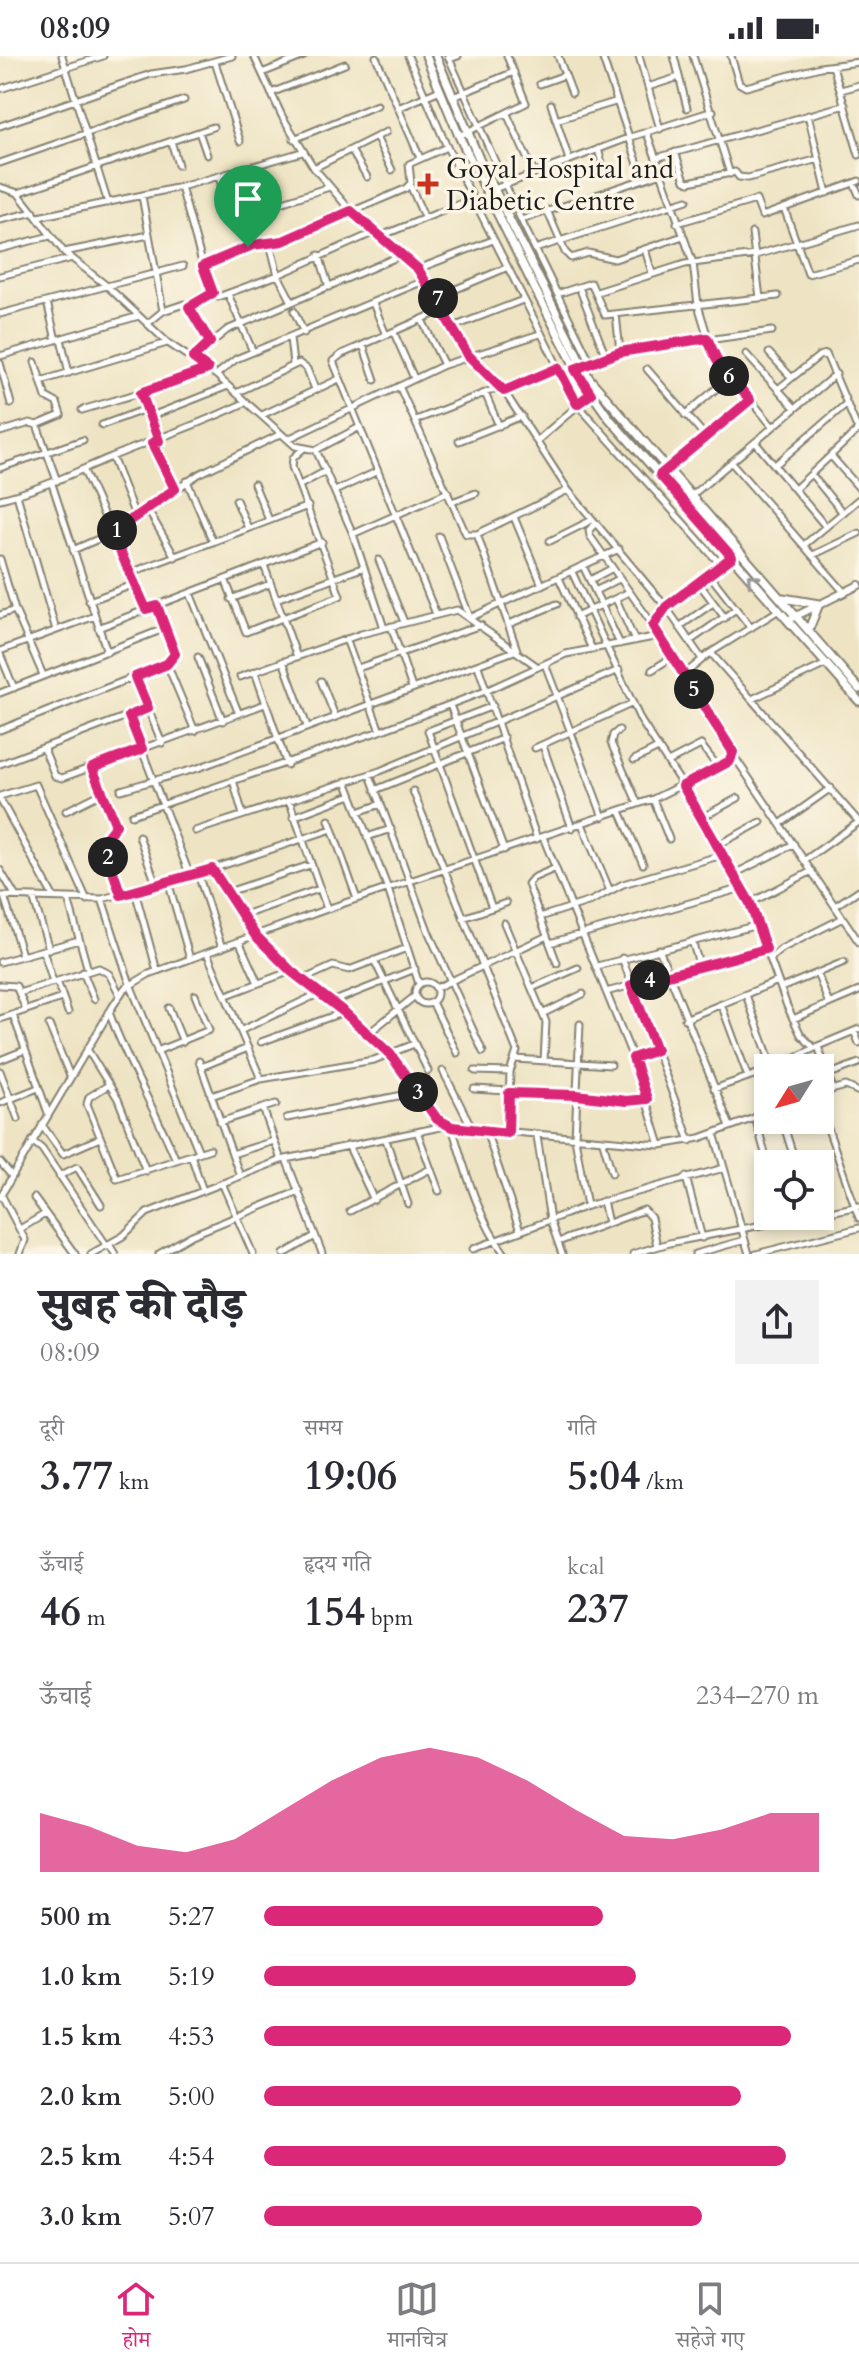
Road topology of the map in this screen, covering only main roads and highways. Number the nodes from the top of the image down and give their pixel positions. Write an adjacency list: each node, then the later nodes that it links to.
1 (426, 56): 3 (main road)
2 (436, 56): 3 (main road)
3 (463, 135): 4 (main road)
4 (583, 366): 5 (main road); 5 (main road)
5 (663, 472): 6 (main road); 9 (main road, one-way to 5)
6 (783, 598): 7 (main road); 7 (main road)
7 (809, 629): 8 (main road)
8 (859, 689)
9 (859, 701)

